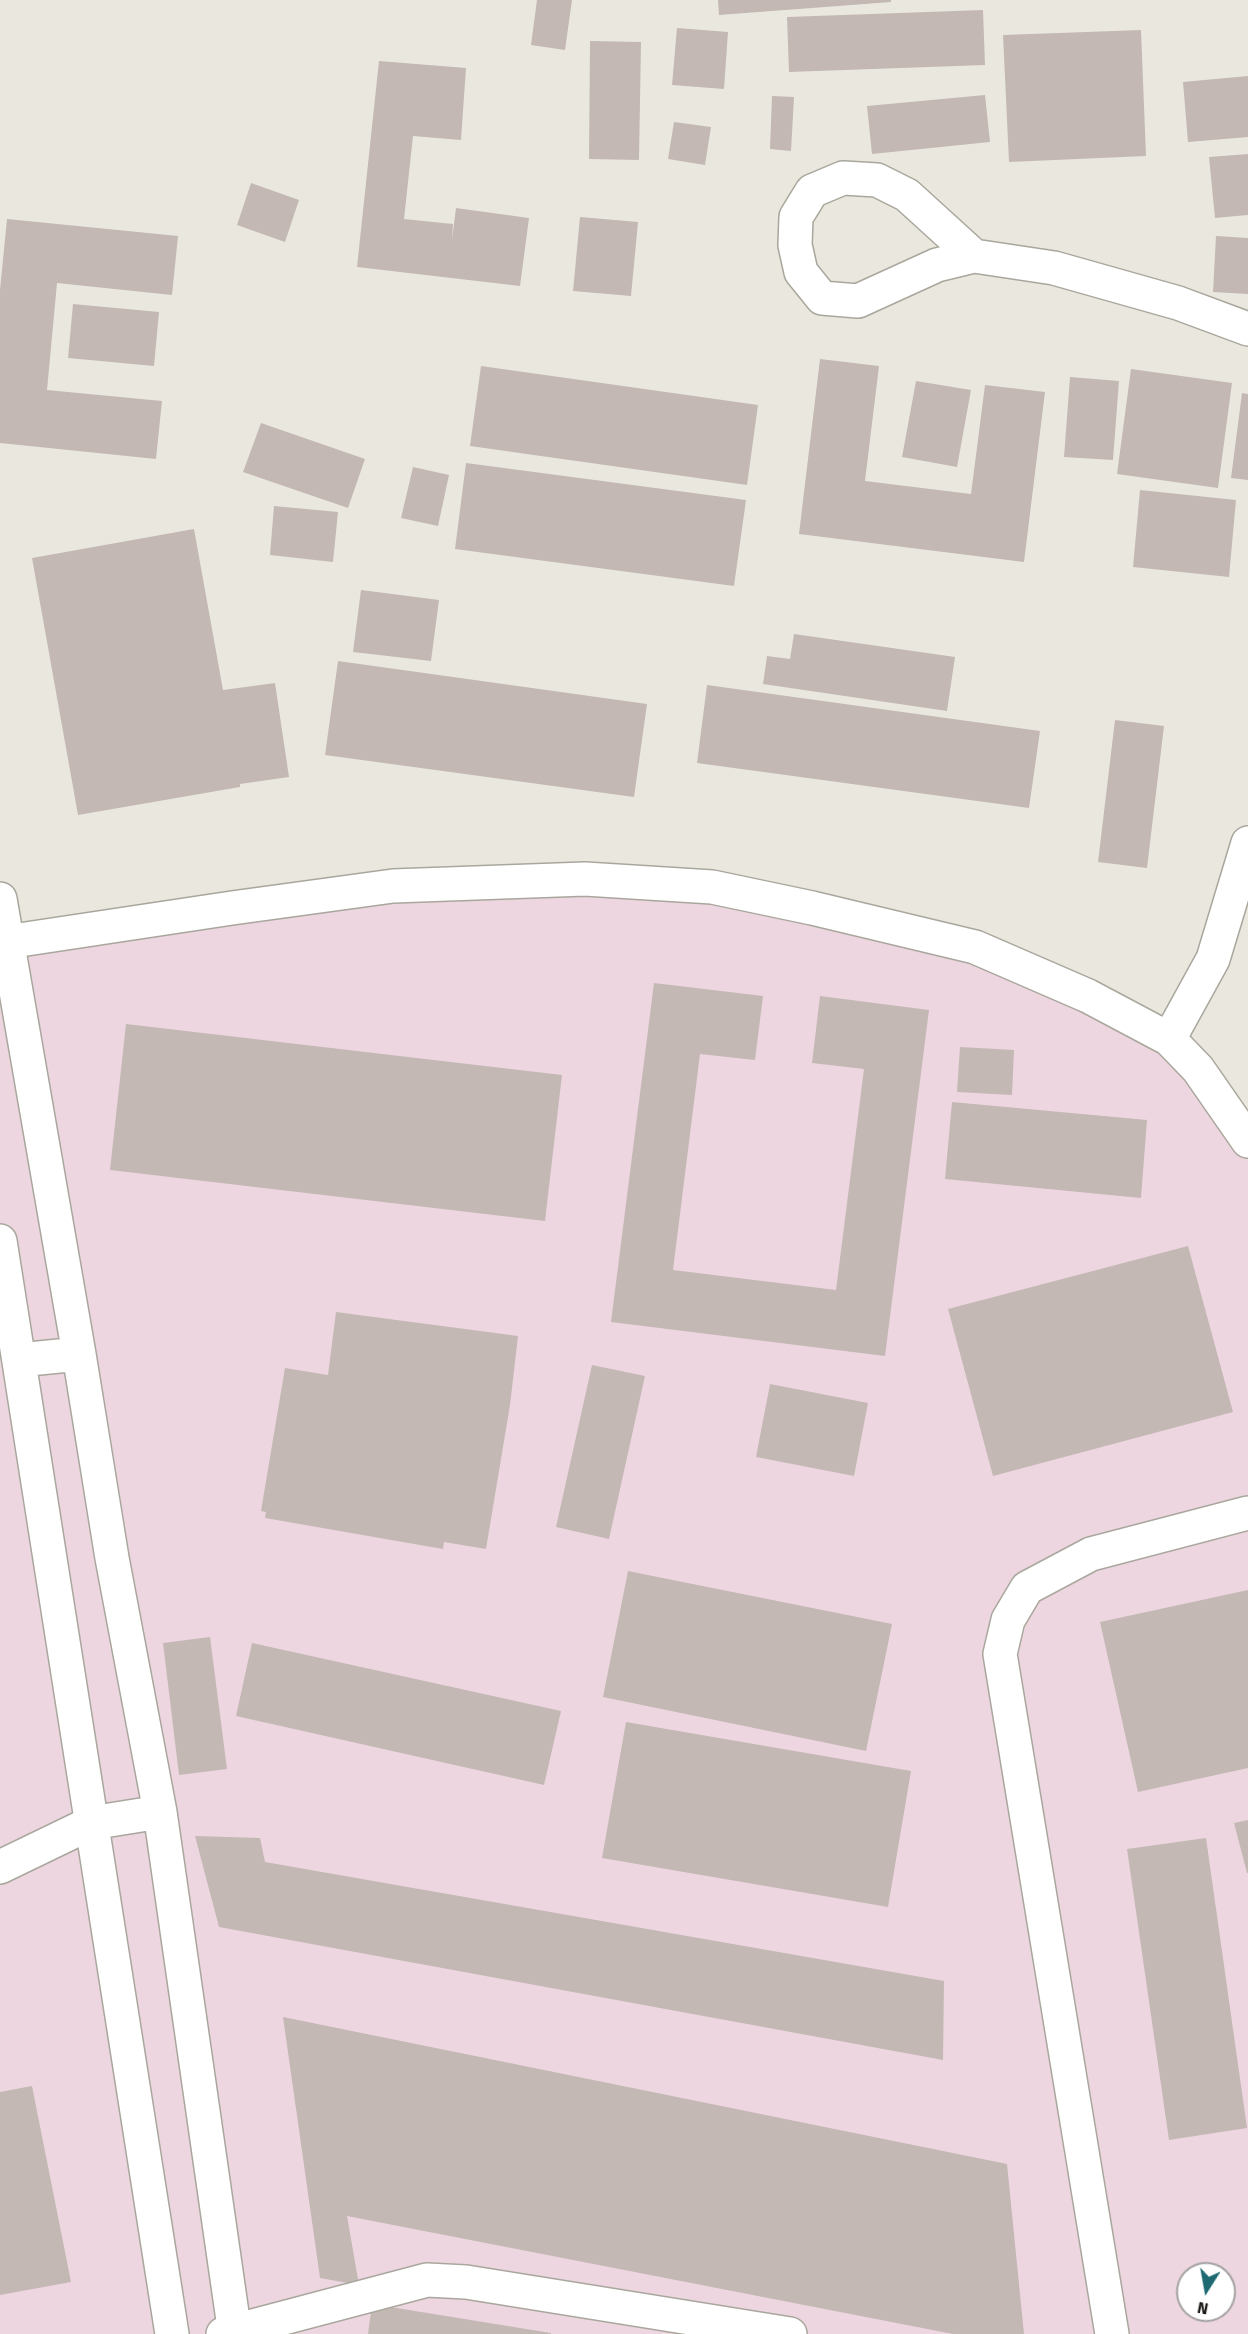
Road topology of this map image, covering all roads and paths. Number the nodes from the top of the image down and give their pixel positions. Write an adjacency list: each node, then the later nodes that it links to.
1 (974, 256): 1 (main road); 2 (main road)
2 (1248, 329)
3 (1248, 843): 6 (main road)
4 (0, 899): 5 (main road)
5 (4, 942): 6 (main road); 10 (main road)
6 (1169, 1039): 7 (main road)
7 (1237, 1104): 8 (main road)
8 (1248, 1141)
9 (0, 1241): 11 (main road)
10 (79, 1354): 11 (main road); 13 (main road)
11 (19, 1360): 14 (main road)
12 (1248, 1513): 19 (main road)
13 (160, 1812): 14 (main road); 16 (main road)
14 (91, 1823): 15 (main road); 17 (main road)
15 (0, 1867)
16 (231, 2333): 18 (main road)
17 (172, 2334)
18 (790, 2334)
19 (1112, 2334)

